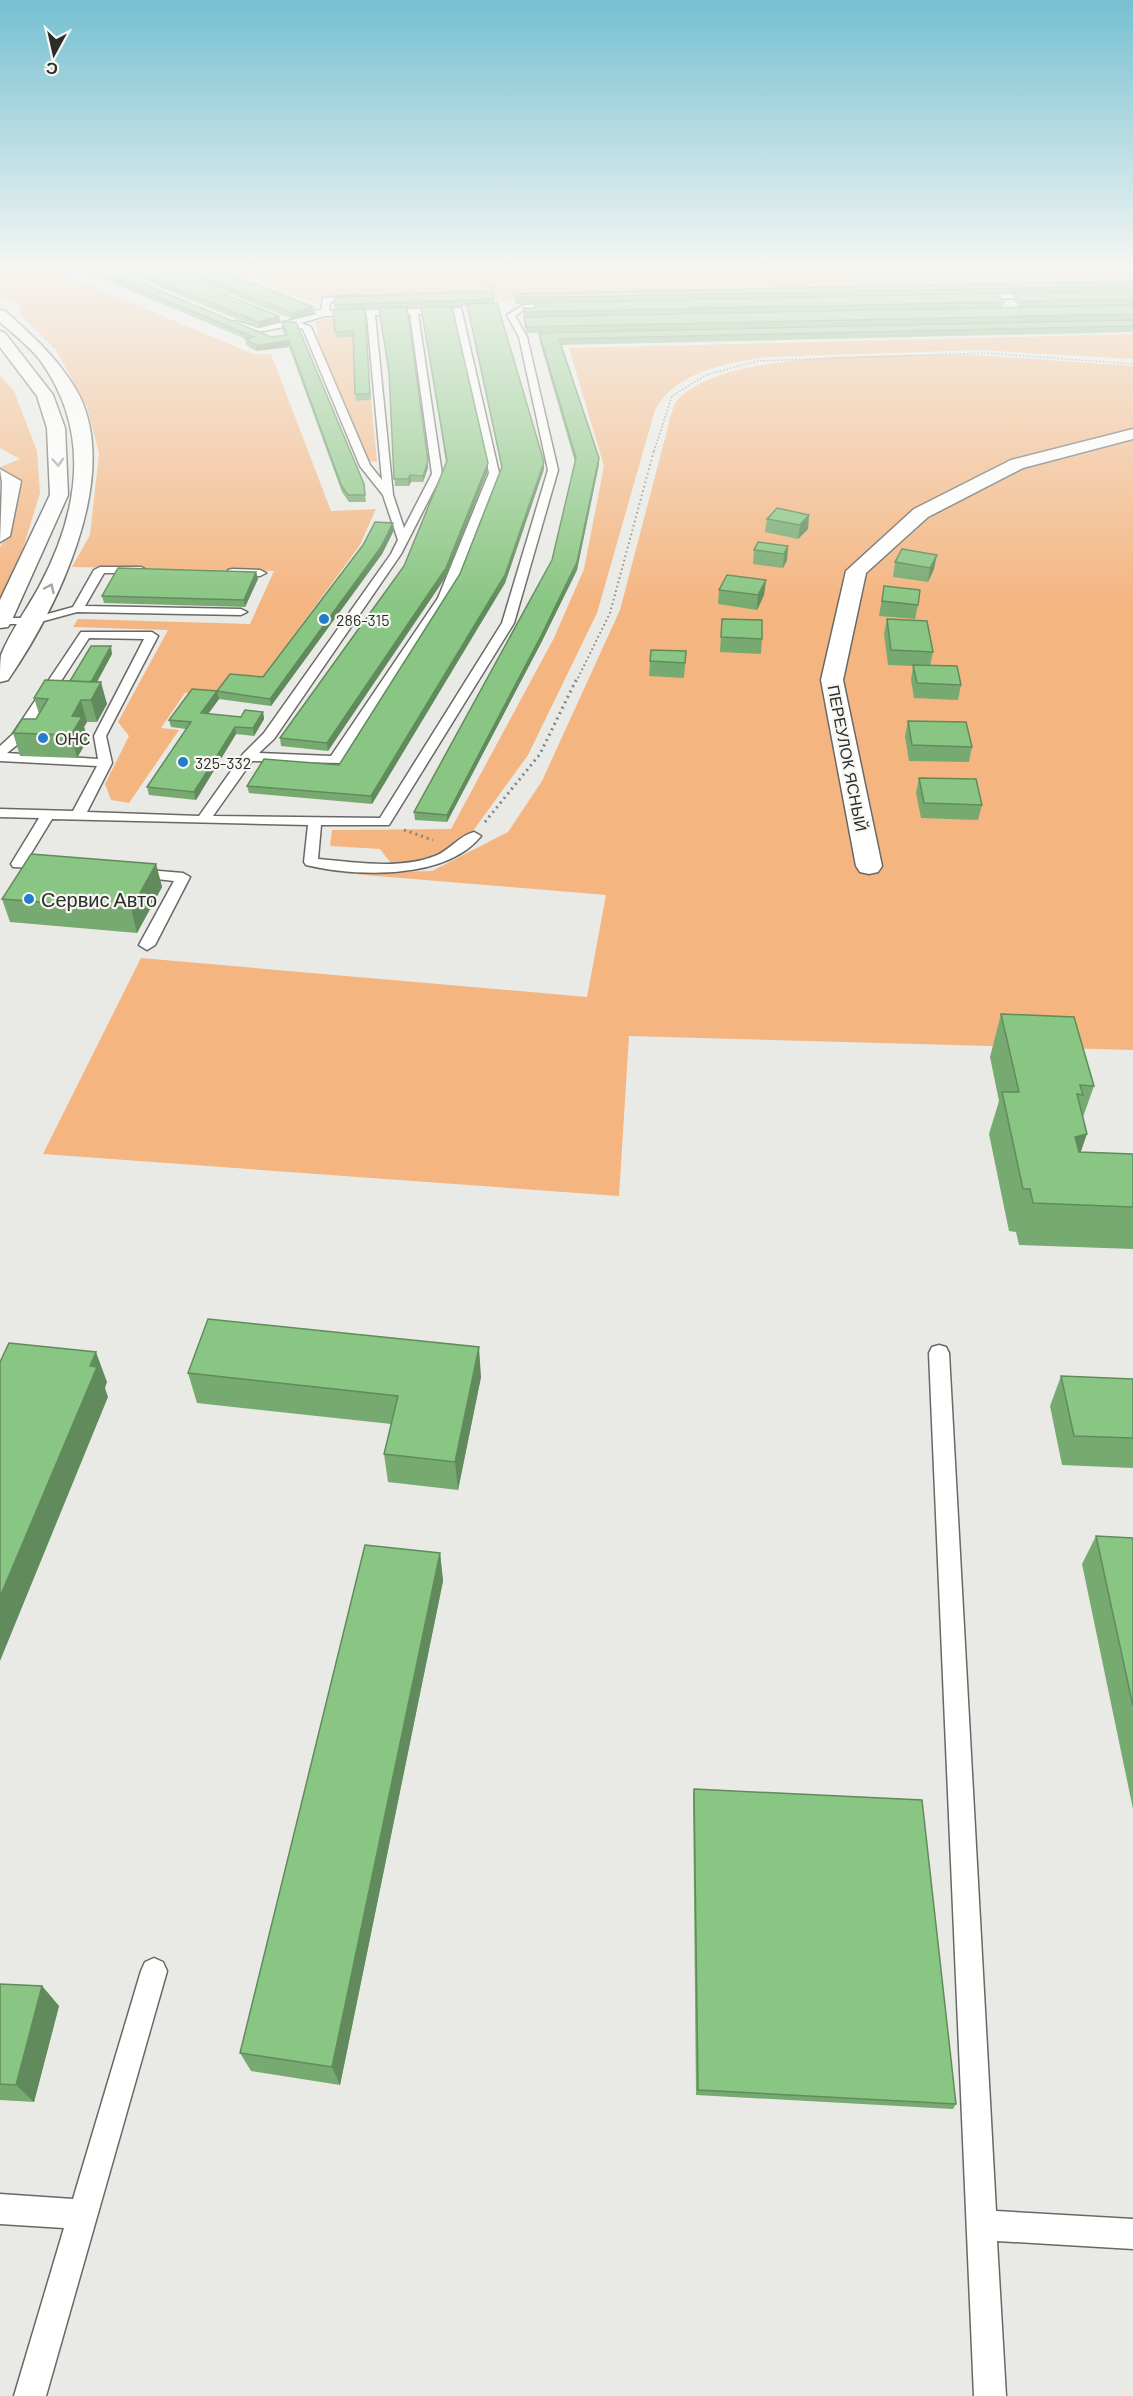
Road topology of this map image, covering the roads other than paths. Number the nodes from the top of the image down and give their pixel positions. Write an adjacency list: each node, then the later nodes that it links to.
1 (33, 380): 18 (main road, one-way to 18)
2 (64, 380): 19 (main road, one-way to 2)
3 (329, 380): 10 (lane)
4 (377, 380): 10 (lane)
5 (423, 380): 12 (lane)
6 (473, 380): 24 (lane)
7 (537, 380): 30 (lane)
8 (1133, 434): 32 (main road, ПЕРЕУЛОК ЯСНЫЙ)
9 (4, 480): 11 (main road)
10 (388, 495): 12 (lane)
11 (1, 529)
12 (402, 538): 24 (lane)
13 (157, 571): 16 (lane)
14 (214, 572): 15 (lane)
15 (260, 573)
16 (77, 609): 17 (lane); 19 (lane)
17 (241, 612)
18 (0, 621): 19 (lane)
19 (33, 621): 20 (main road)
20 (0, 675)
21 (0, 738): 22 (lane)
22 (17, 738): 23 (lane); 25 (lane)
23 (0, 755): 25 (lane)
24 (248, 757): 29 (lane)
25 (105, 763): 28 (lane)
26 (0, 813): 27 (lane)
27 (48, 815): 28 (lane); 33 (lane)
28 (78, 816): 29 (lane)
29 (203, 820): 30 (lane)
30 (315, 820): 31 (lane)
31 (474, 836)
32 (869, 866)
33 (65, 868)
34 (124, 872): 35 (lane)
35 (147, 945)
36 (939, 1353): 40 (lane)
37 (154, 1971): 39 (lane)
38 (0, 2209): 39 (lane)
39 (83, 2214): 42 (lane)
40 (981, 2225): 41 (lane); 43 (lane)
41 (1133, 2234)
42 (30, 2396)
43 (990, 2396)

